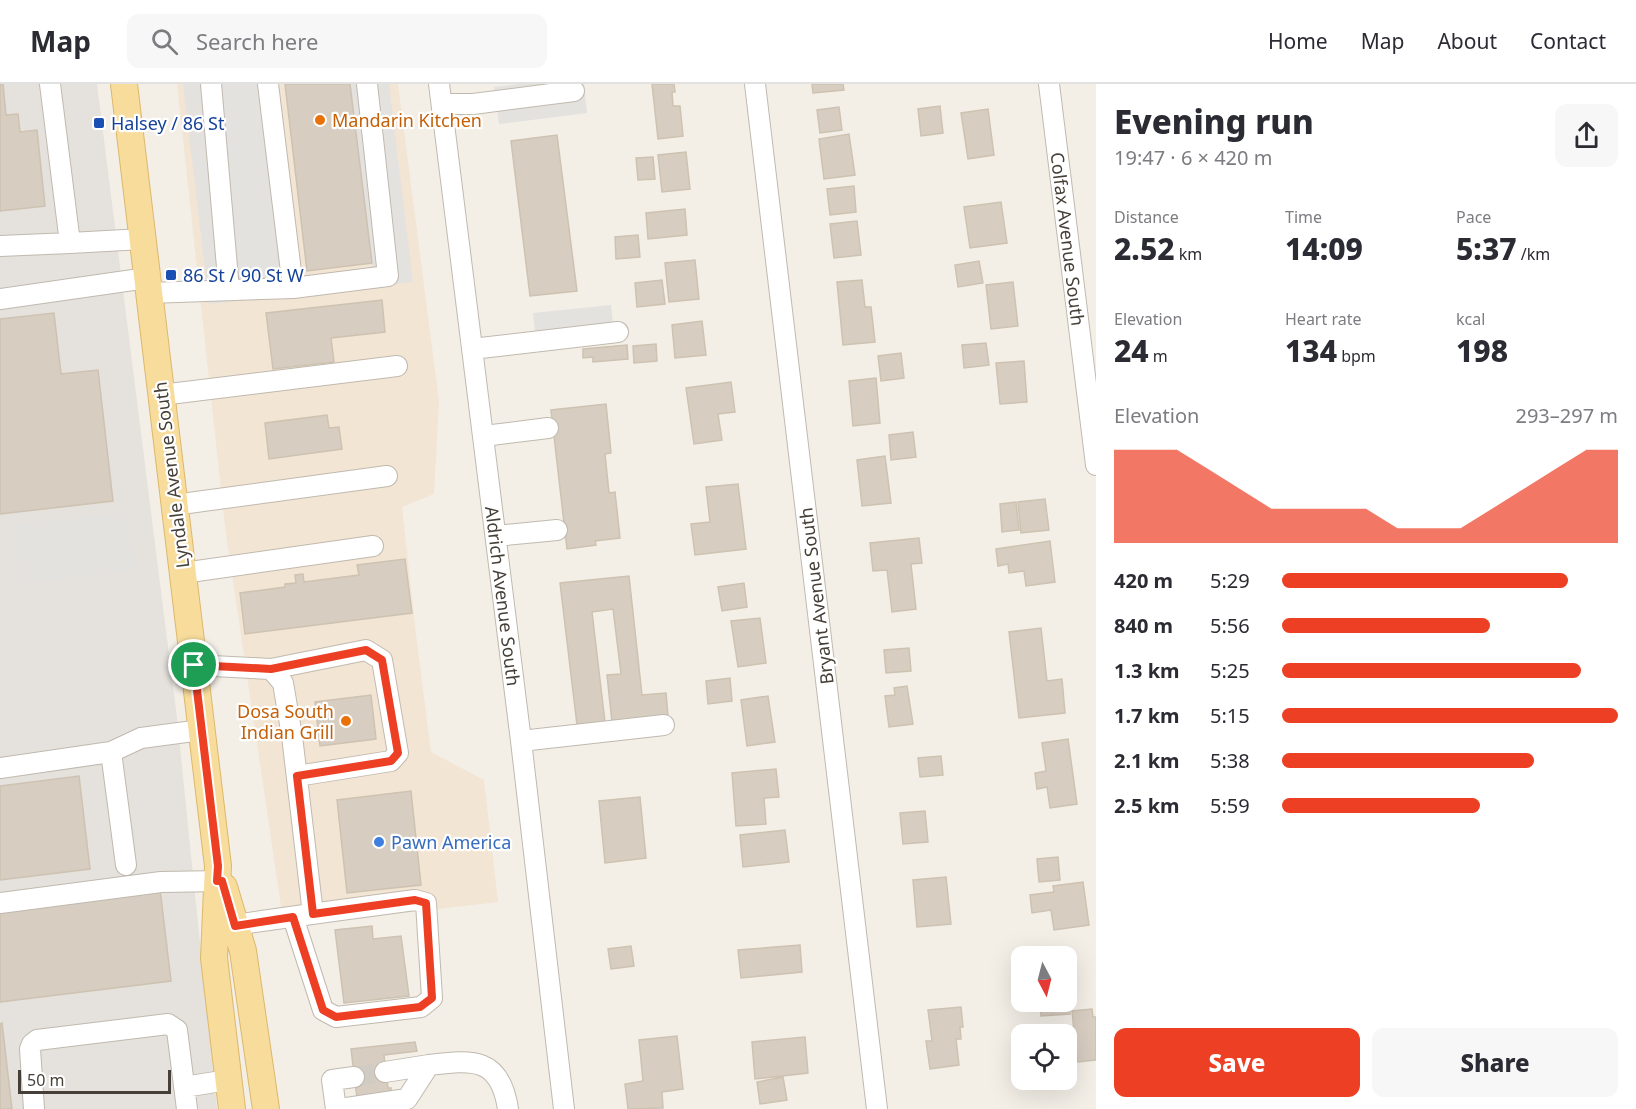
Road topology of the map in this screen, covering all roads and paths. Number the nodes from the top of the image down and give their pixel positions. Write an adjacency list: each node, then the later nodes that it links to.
1 (50, 84): 11 (street)
2 (124, 84): 10 (main road, Lyndale Avenue South)
3 (210, 84): 15 (street)
4 (268, 84): 14 (street)
5 (367, 84): 14 (street)
6 (755, 84): 57 (street, Bryant Avenue South)
7 (1049, 84): 23 (street, Colfax Avenue South)
8 (574, 91): 9 (street)
9 (440, 94): 18 (street, Aldrich Avenue South)
10 (142, 239): 11 (street); 13 (main road, Lyndale Avenue South)
11 (70, 243): 12 (street)
12 (0, 246)
13 (148, 286): 15 (street); 16 (street); 20 (main road, Lyndale Avenue South)
14 (293, 288): 15 (street)
15 (228, 290)
16 (0, 299)
17 (618, 332): 18 (street)
18 (472, 350): 22 (street, Aldrich Avenue South)
19 (397, 366): 20 (street)
20 (161, 395): 25 (main road, Lyndale Avenue South)
21 (548, 428): 22 (street)
22 (484, 436): 27 (street, Aldrich Avenue South)
23 (1096, 465)
24 (387, 477): 25 (street)
25 (174, 505): 29 (main road, Lyndale Avenue South)
26 (557, 530): 27 (street)
27 (496, 536): 34 (street, Aldrich Avenue South)
28 (374, 546): 29 (street)
29 (183, 573): 30 (main road, Lyndale Avenue South)
30 (194, 665): 31 (street); 33 (main road, Lyndale Avenue South)
31 (271, 669): 37 (street); 37 (street)
32 (664, 725): 34 (street)
33 (201, 730): 35 (street); 39 (main road, Lyndale Avenue South)
34 (521, 741): 56 (street, Aldrich Avenue South)
35 (111, 752): 36 (street); 38 (street)
36 (0, 768)
37 (297, 776): 41 (street)
38 (126, 865)
39 (219, 876): 40 (street); 43 (main road, Lyndale Avenue South); 47 (main road, Lyndale Avenue South)
40 (0, 903)
41 (313, 914): 42 (street); 42 (street)
42 (293, 917): 43 (street)
43 (235, 926): 53 (main road, Lyndale Avenue South)
44 (429, 1065): 45 (street); 49 (street); 55 (street)
45 (386, 1072)
46 (354, 1077): 54 (street)
47 (228, 1080): 48 (street); 52 (main road, Lyndale Avenue South)
48 (184, 1087): 50 (street); 51 (street)
49 (408, 1104): 54 (street)
50 (34, 1109)
51 (187, 1109)
52 (232, 1109)
53 (266, 1109)
54 (338, 1109)
55 (508, 1109)
56 (564, 1109)
57 (877, 1109)

